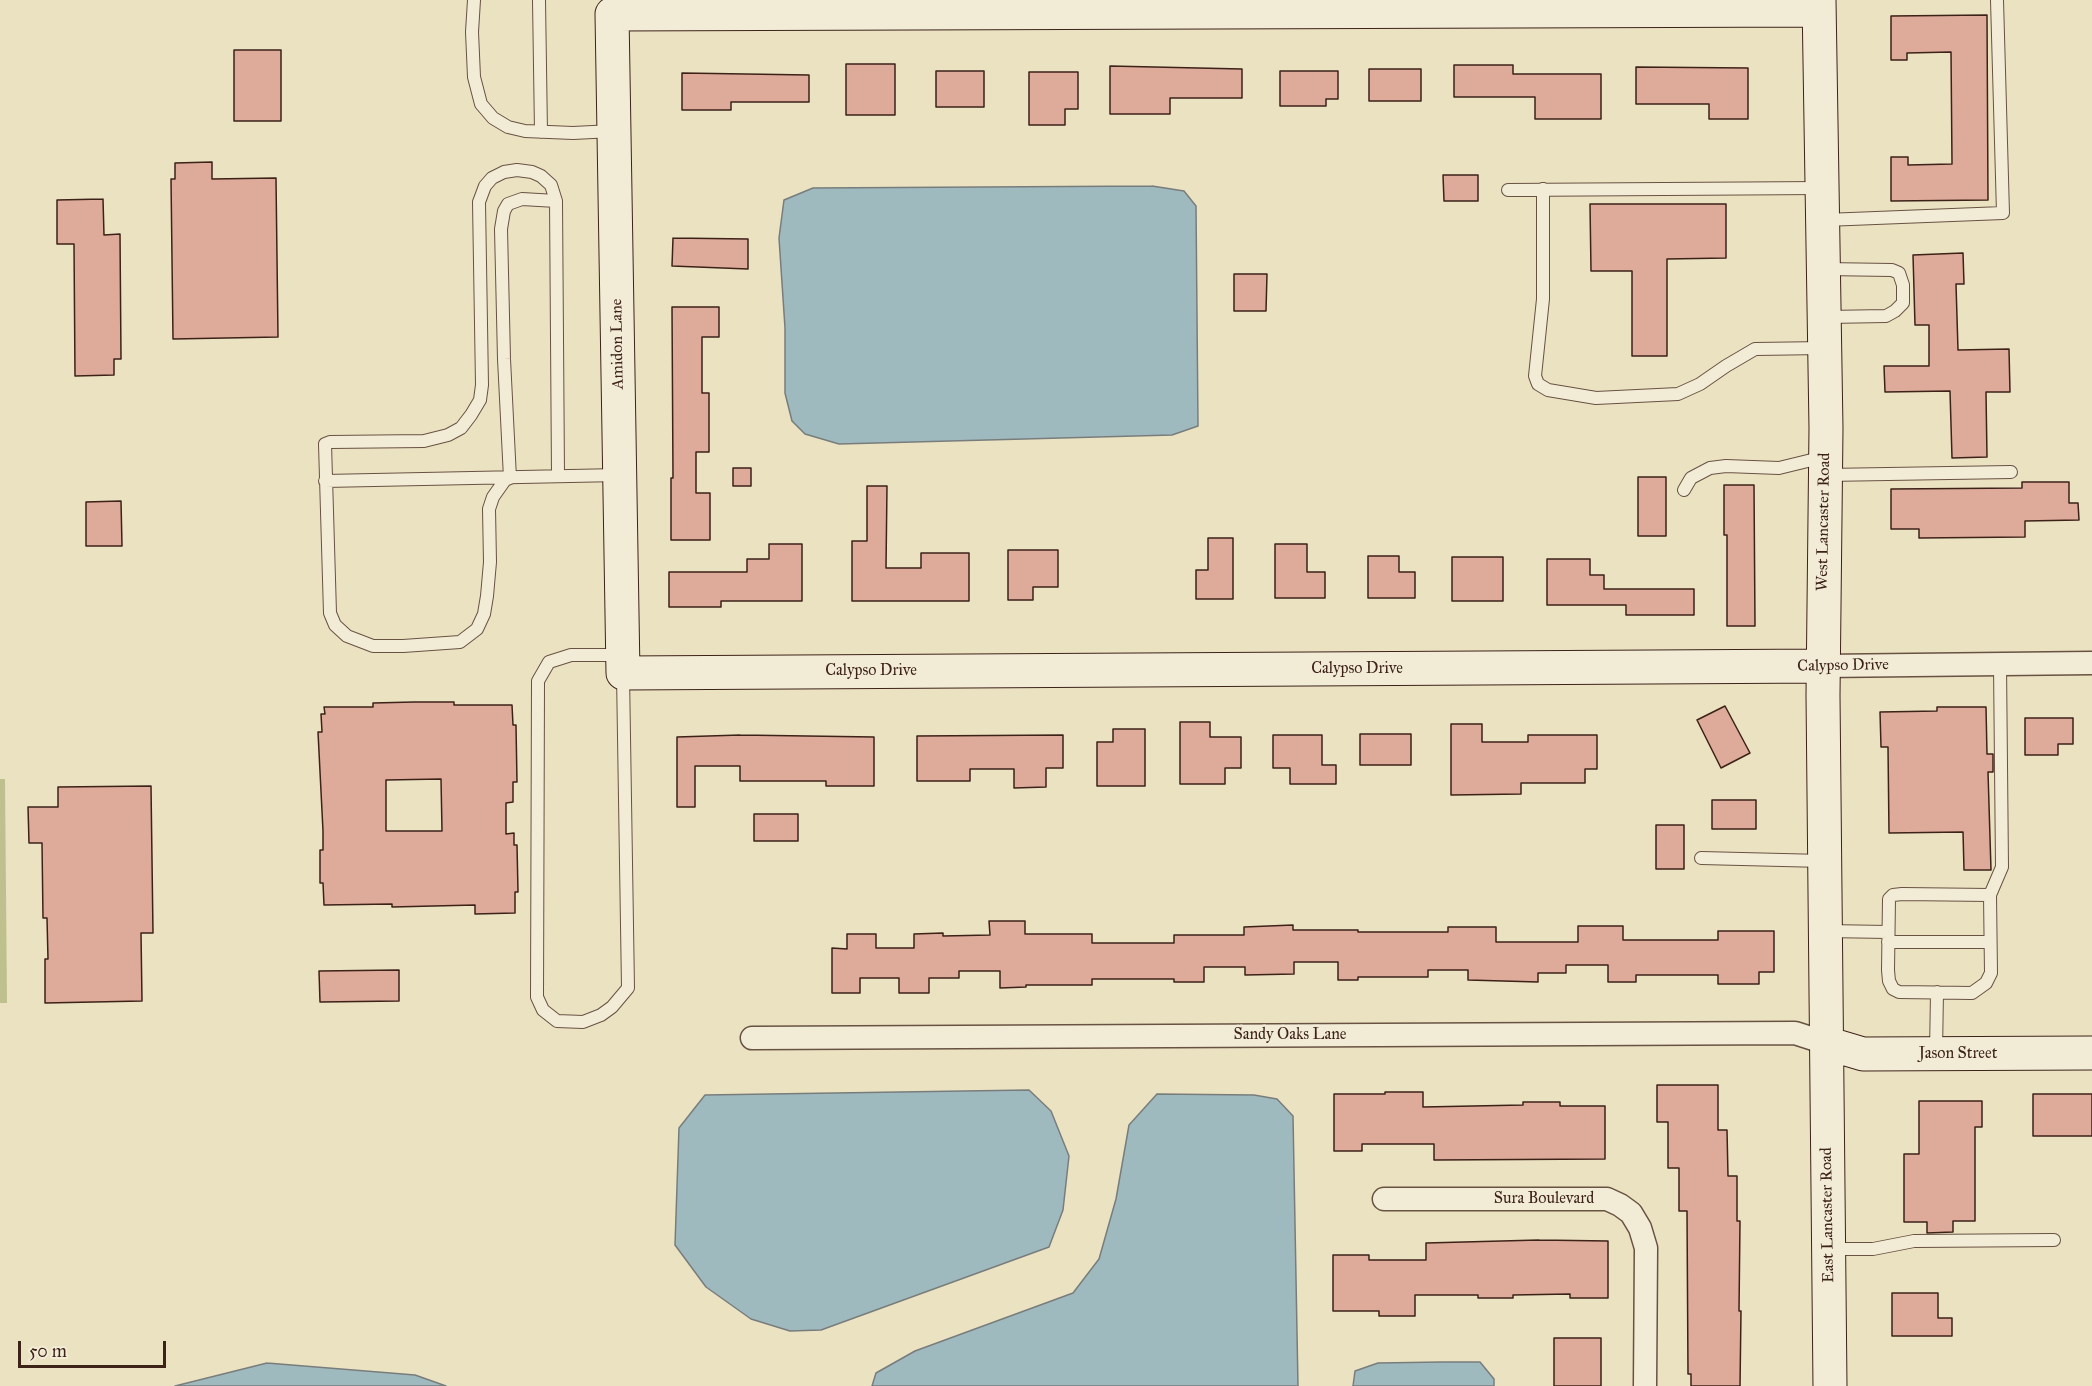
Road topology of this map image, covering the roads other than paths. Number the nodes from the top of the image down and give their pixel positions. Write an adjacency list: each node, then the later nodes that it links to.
1 (474, 0): 7 (lane)
2 (539, 0): 7 (lane)
3 (1997, 0): 12 (lane)
4 (1819, 5): 5 (street); 8 (street, West Lancaster Road)
5 (698, 7): 6 (street, Amidon Lane)
6 (614, 131): 7 (lane); 18 (street, Amidon Lane)
7 (541, 132)
8 (1822, 188): 9 (lane); 12 (street, West Lancaster Road)
9 (1543, 189): 10 (lane); 14 (lane)
10 (1508, 190)
11 (556, 201): 17 (lane); 19 (lane); 20 (lane)
12 (1822, 220): 13 (street, West Lancaster Road)
13 (1823, 269): 14 (street, West Lancaster Road); 14 (lane)
14 (1824, 332): 15 (street, West Lancaster Road)
15 (1825, 466): 16 (lane); 21 (lane); 25 (street, West Lancaster Road)
16 (2011, 472)
17 (558, 475): 18 (lane); 19 (lane)
18 (620, 475): 23 (street, Amidon Lane)
19 (510, 478): 20 (lane); 20 (lane)
20 (325, 481)
21 (1684, 490)
22 (2092, 663): 24 (street, Calypso Drive)
23 (623, 664): 23 (lane); 25 (street, Calypso Drive)
24 (2000, 664): 25 (street, Calypso Drive); 28 (lane)
25 (1823, 666): 27 (street, West Lancaster Road)
26 (1701, 858): 27 (lane)
27 (1825, 861): 29 (street, West Lancaster Road)
28 (1990, 895): 30 (lane); 31 (lane)
29 (1825, 931): 30 (lane); 34 (street, West Lancaster Road)
30 (1888, 937): 31 (lane); 32 (lane)
31 (1990, 942): 32 (lane)
32 (1937, 992): 36 (lane)
33 (752, 1038): 34 (street, Sandy Oaks Lane)
34 (1826, 1043): 36 (street, Jason Street); 39 (street, East Lancaster Road)
35 (2092, 1053): 36 (street, Jason Street)
36 (1936, 1054)
37 (1384, 1199): 40 (street, Sura Boulevard)
38 (2054, 1240): 39 (lane)
39 (1828, 1249): 41 (street, East Lancaster Road)
40 (1645, 1386)
41 (1830, 1386)

